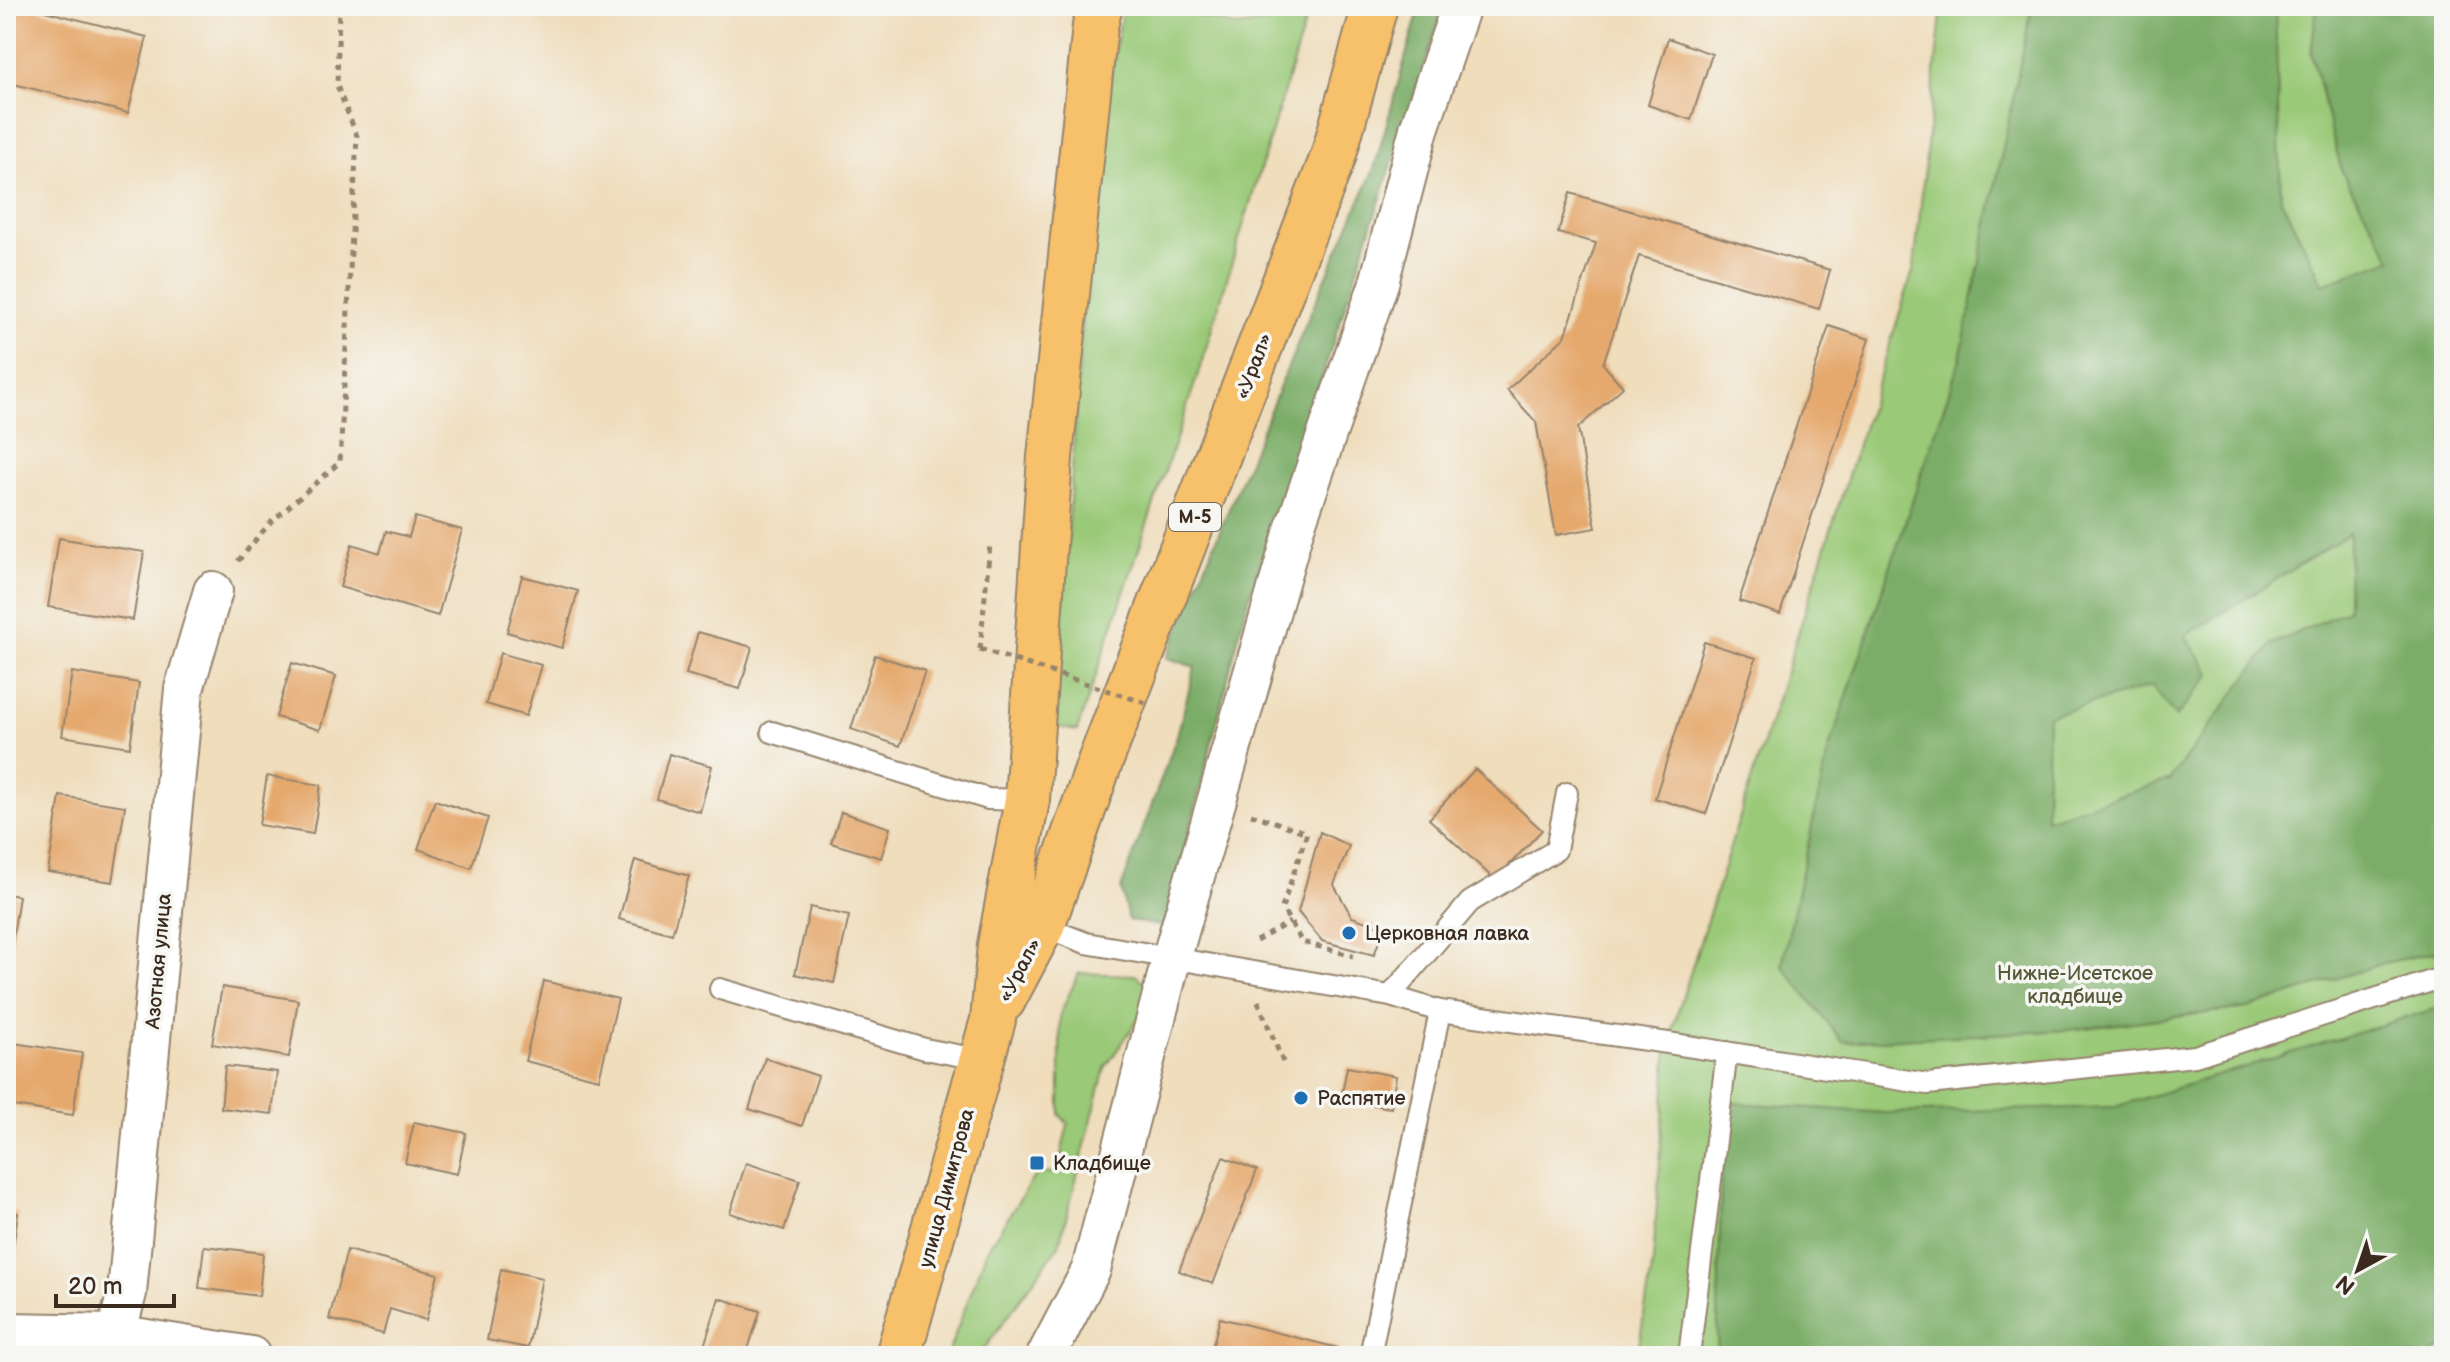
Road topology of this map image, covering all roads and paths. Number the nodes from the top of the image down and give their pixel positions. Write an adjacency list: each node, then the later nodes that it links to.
1 (339, 6): 6 (path)
2 (1100, 6): 10 (main road, «Урал»)
3 (1375, 6): 12 (main road, «Урал» / М-5)
4 (1461, 6): 13 (street)
5 (990, 544): 7 (path, bridge)
6 (213, 591): 24 (street, Азотная улица)
7 (1149, 704)
8 (772, 732): 10 (lane)
9 (1567, 793): 15 (lane)
10 (1027, 800): 20 (main road, «Урал»)
11 (1257, 816): 15 (path)
12 (1042, 926): 13 (lane); 20 (main road, «Урал» / М-5)
13 (1171, 960): 14 (lane); 27 (street)
14 (1246, 972): 18 (lane); 22 (path)
15 (1410, 972): 18 (lane)
16 (2444, 977): 21 (lane)
17 (720, 989): 20 (lane)
18 (1390, 996): 19 (lane)
19 (1440, 1011): 21 (lane); 28 (lane)
20 (988, 1040): 26 (main road, улица Димитрова)
21 (1727, 1052): 29 (lane)
22 (1285, 1067)
23 (6, 1332): 24 (street)
24 (115, 1345): 25 (street)
25 (251, 1356)
26 (898, 1356)
27 (1046, 1356)
28 (1370, 1356)
29 (1689, 1356)

